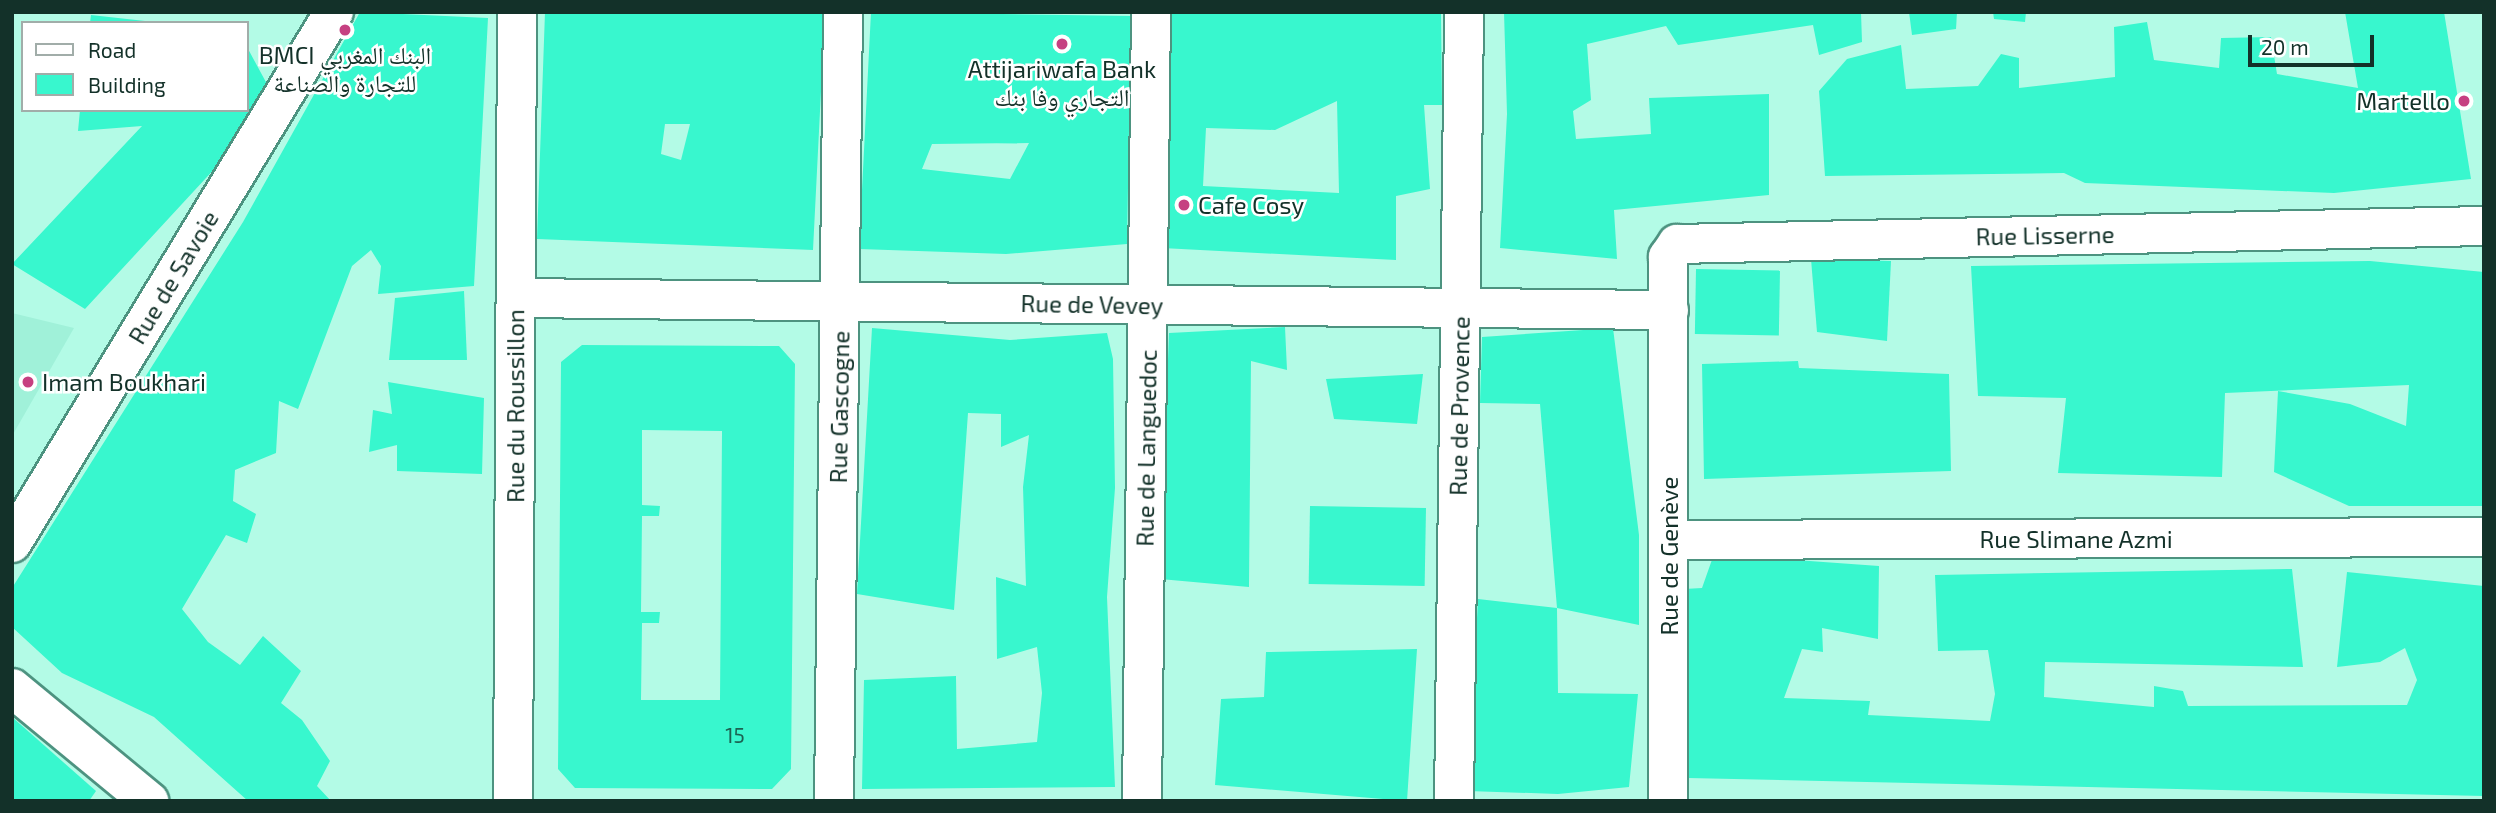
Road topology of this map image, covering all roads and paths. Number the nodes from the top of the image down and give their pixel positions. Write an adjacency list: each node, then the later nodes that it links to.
1 (334, 12): 14 (street, Rue de Savoie)
2 (517, 12): 7 (street, Rue du Roussillon)
3 (843, 12): 8 (street, Rue Gascogne)
4 (1151, 12): 9 (street, Rue de Languedoc)
5 (1464, 12): 10 (street, Rue de Provence)
6 (2484, 226): 11 (street, Rue Lisserne)
7 (516, 298): 8 (street, Rue de Vevey); 17 (street, Rue du Roussillon)
8 (840, 301): 9 (street, Rue de Vevey); 18 (street, Rue Gascogne)
9 (1147, 304): 10 (street, Rue de Vevey); 19 (street, Rue de Languedoc)
10 (1460, 308): 11 (street, Rue de Vevey); 20 (street, Rue de Provence)
11 (1669, 310): 13 (street, Rue de Genève)
12 (2484, 537): 13 (street, Rue Slimane Azmi)
13 (1669, 540): 21 (street, Rue de Genève)
14 (12, 543)
15 (12, 688): 16 (street)
16 (149, 801)
17 (513, 801)
18 (834, 801)
19 (1142, 801)
20 (1454, 801)
21 (1668, 801)

